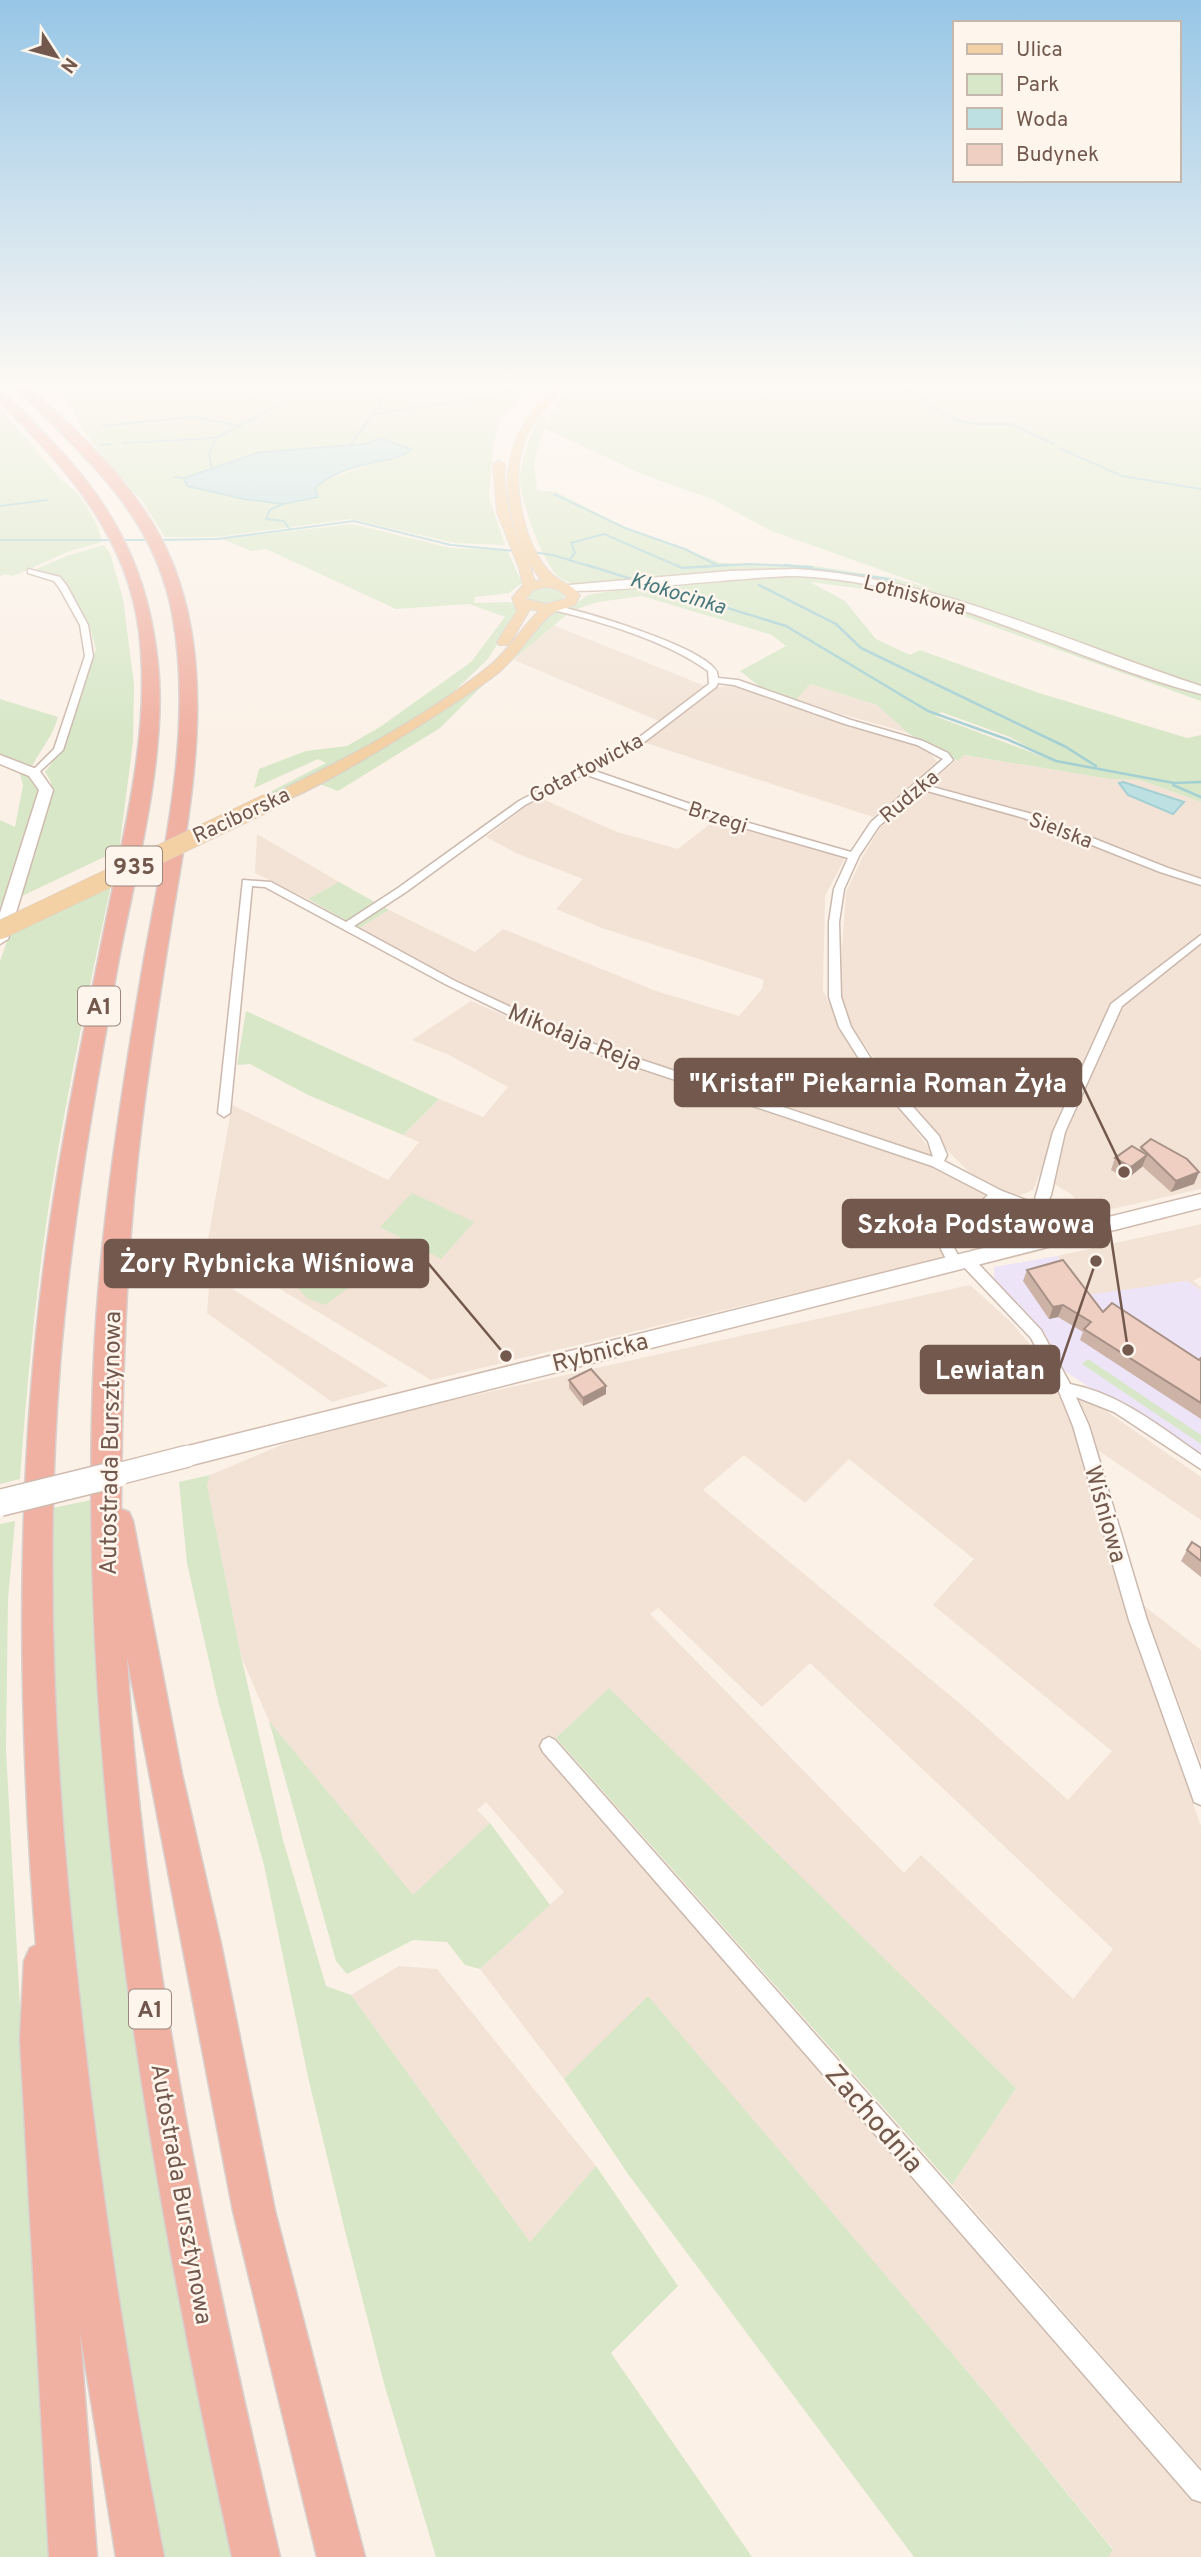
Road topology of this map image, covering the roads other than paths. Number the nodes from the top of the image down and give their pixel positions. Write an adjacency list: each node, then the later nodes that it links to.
1 (97, 500): 37 (highway, A1)
2 (131, 500): 32 (highway, Autostrada Bursztynowa / A1)
3 (500, 500): 6 (main road)
4 (516, 500): 7 (main road)
5 (31, 571): 16 (street)
6 (529, 586): 7 (main road); 8 (main road, 935)
7 (568, 593): 9 (main road, 935); 10 (street); 13 (street, Lotniskowa)
8 (522, 602): 9 (main road); 12 (main road, Raciborska / 935)
9 (554, 608): 10 (street); 12 (main road, Raciborska / 935)
10 (601, 620): 11 (street)
11 (714, 680): 15 (street, Gotartowicka); 17 (street, Rudzka)
12 (472, 683): 21 (main road, Raciborska / 935, bridge)
13 (1201, 690)
14 (0, 759): 16 (street)
15 (585, 771): 18 (street, Brzegi); 20 (street, Gotartowicka)
16 (35, 774): 23 (street)
17 (919, 786): 18 (street, Rudzka); 19 (street, Sielska)
18 (854, 856): 25 (street, Rudzka)
19 (1201, 882)
20 (345, 927): 24 (street, Mikołaja Reja); 25 (street, Mikołaja Reja)
21 (0, 930)
22 (1201, 938): 28 (street)
23 (0, 939)
24 (224, 1113)
25 (937, 1163): 26 (street, Mikołaja Reja)
26 (997, 1194): 28 (street, Mikołaja Reja); 30 (street)
27 (1201, 1201): 29 (street, Rybnicka)
28 (1037, 1209): 29 (street, Mikołaja Reja)
29 (1065, 1235): 30 (street, Rybnicka)
30 (961, 1261): 31 (street, Wiśniowa); 34 (street, Rybnicka, bridge)
31 (1065, 1389): 33 (street); 36 (street, Wiśniowa)
32 (104, 1454): 41 (highway, Autostrada Bursztynowa / A1); 42 (highway)
33 (1201, 1463)
34 (0, 1503)
35 (548, 1746): 38 (street, Zachodnia)
36 (1201, 1796)
37 (47, 1881): 39 (highway); 40 (highway, A1)
38 (1201, 2490)
39 (73, 2557)
40 (140, 2557)
41 (256, 2557)
42 (341, 2557)

